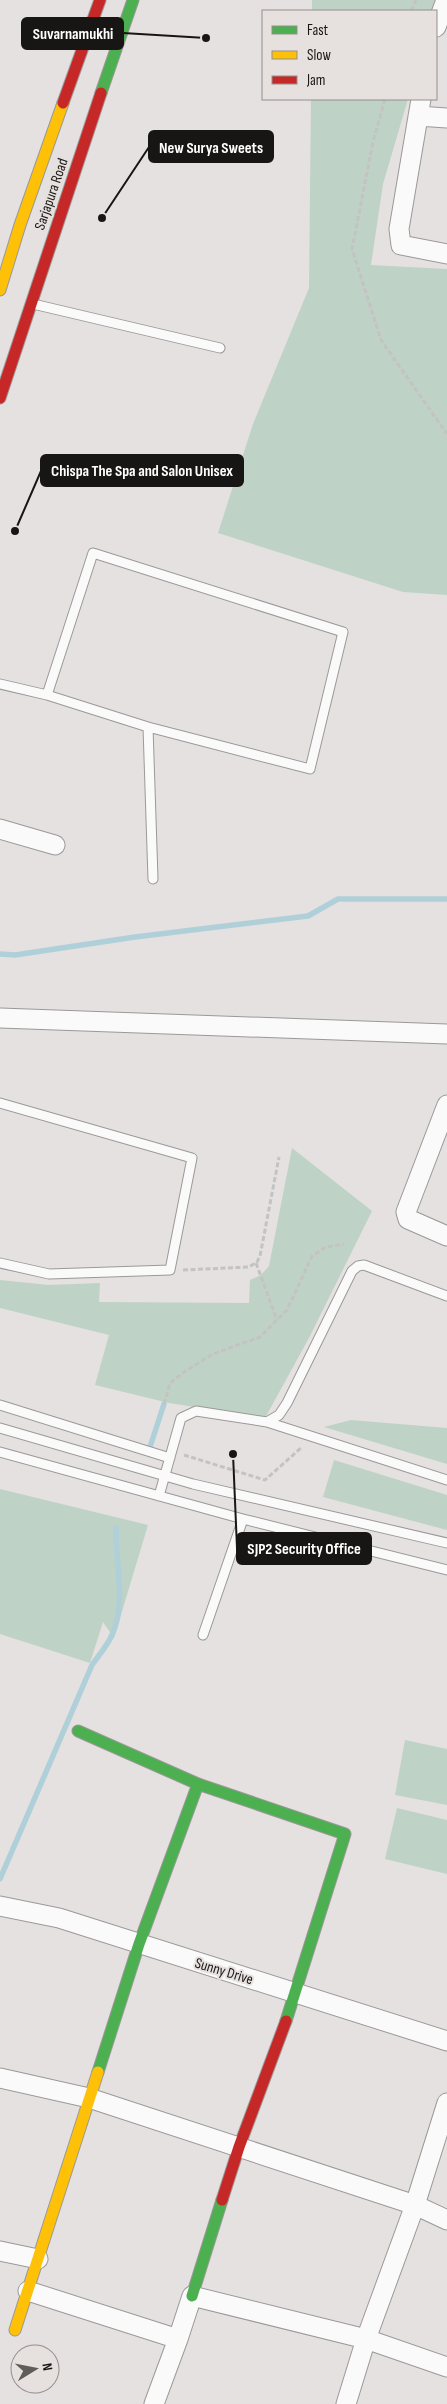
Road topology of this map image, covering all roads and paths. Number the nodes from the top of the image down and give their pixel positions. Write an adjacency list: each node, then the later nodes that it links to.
1 (100, 0): 9 (street, Sarjapura Road)
2 (133, 0): 10 (street, Sarjapura Road)
3 (446, 0): 4 (street)
4 (437, 24)
5 (384, 100): 13 (path)
6 (419, 107): 7 (street); 8 (street)
7 (447, 118)
8 (447, 254)
9 (0, 290)
10 (31, 303): 11 (lane); 12 (street, Sarjapura Road)
11 (220, 348)
12 (0, 398)
13 (447, 434)
14 (0, 684): 15 (lane)
15 (47, 695): 16 (lane); 16 (lane)
16 (148, 727): 19 (lane)
17 (0, 829): 18 (street)
18 (55, 845)
19 (153, 880)
20 (0, 1018): 21 (street)
21 (447, 1034)
22 (0, 1103): 30 (lane)
23 (447, 1105): 24 (street)
24 (440, 1143): 26 (street)
25 (279, 1157): 29 (path)
26 (447, 1236)
27 (344, 1244): 32 (path)
28 (0, 1263): 30 (lane)
29 (256, 1263): 30 (path); 32 (path)
30 (170, 1270)
31 (447, 1296): 35 (lane)
32 (277, 1320): 33 (path)
33 (164, 1404)
34 (0, 1405): 39 (lane)
35 (266, 1422): 37 (lane); 39 (lane)
36 (0, 1428): 40 (lane)
37 (312, 1438): 41 (path); 42 (lane)
38 (0, 1452): 43 (lane)
39 (170, 1458): 40 (lane)
40 (166, 1476): 41 (lane); 43 (lane)
41 (176, 1479): 45 (lane)
42 (447, 1480)
43 (159, 1496): 44 (lane)
44 (243, 1519): 46 (lane); 47 (lane)
45 (447, 1543)
46 (447, 1570)
47 (203, 1635)
48 (78, 1731): 49 (street)
49 (198, 1784): 51 (street); 52 (street)
50 (0, 1906): 51 (street, Sunny Drive)
51 (139, 1944): 52 (street, Sunny Drive); 55 (street)
52 (296, 1993): 53 (street, Sunny Drive); 57 (street)
53 (447, 2041)
54 (0, 2078): 55 (street)
55 (89, 2098): 57 (street); 61 (street)
56 (447, 2103): 58 (street)
57 (239, 2147): 58 (street); 63 (street)
58 (415, 2206): 59 (street); 66 (street)
59 (447, 2220)
60 (0, 2251): 61 (street)
61 (38, 2259): 62 (street)
62 (28, 2291): 64 (street); 65 (street)
63 (192, 2296): 65 (street); 66 (street)
64 (15, 2330)
65 (178, 2339): 68 (street)
66 (366, 2340): 67 (street); 69 (street)
67 (447, 2367)
68 (154, 2404)
69 (346, 2404)

